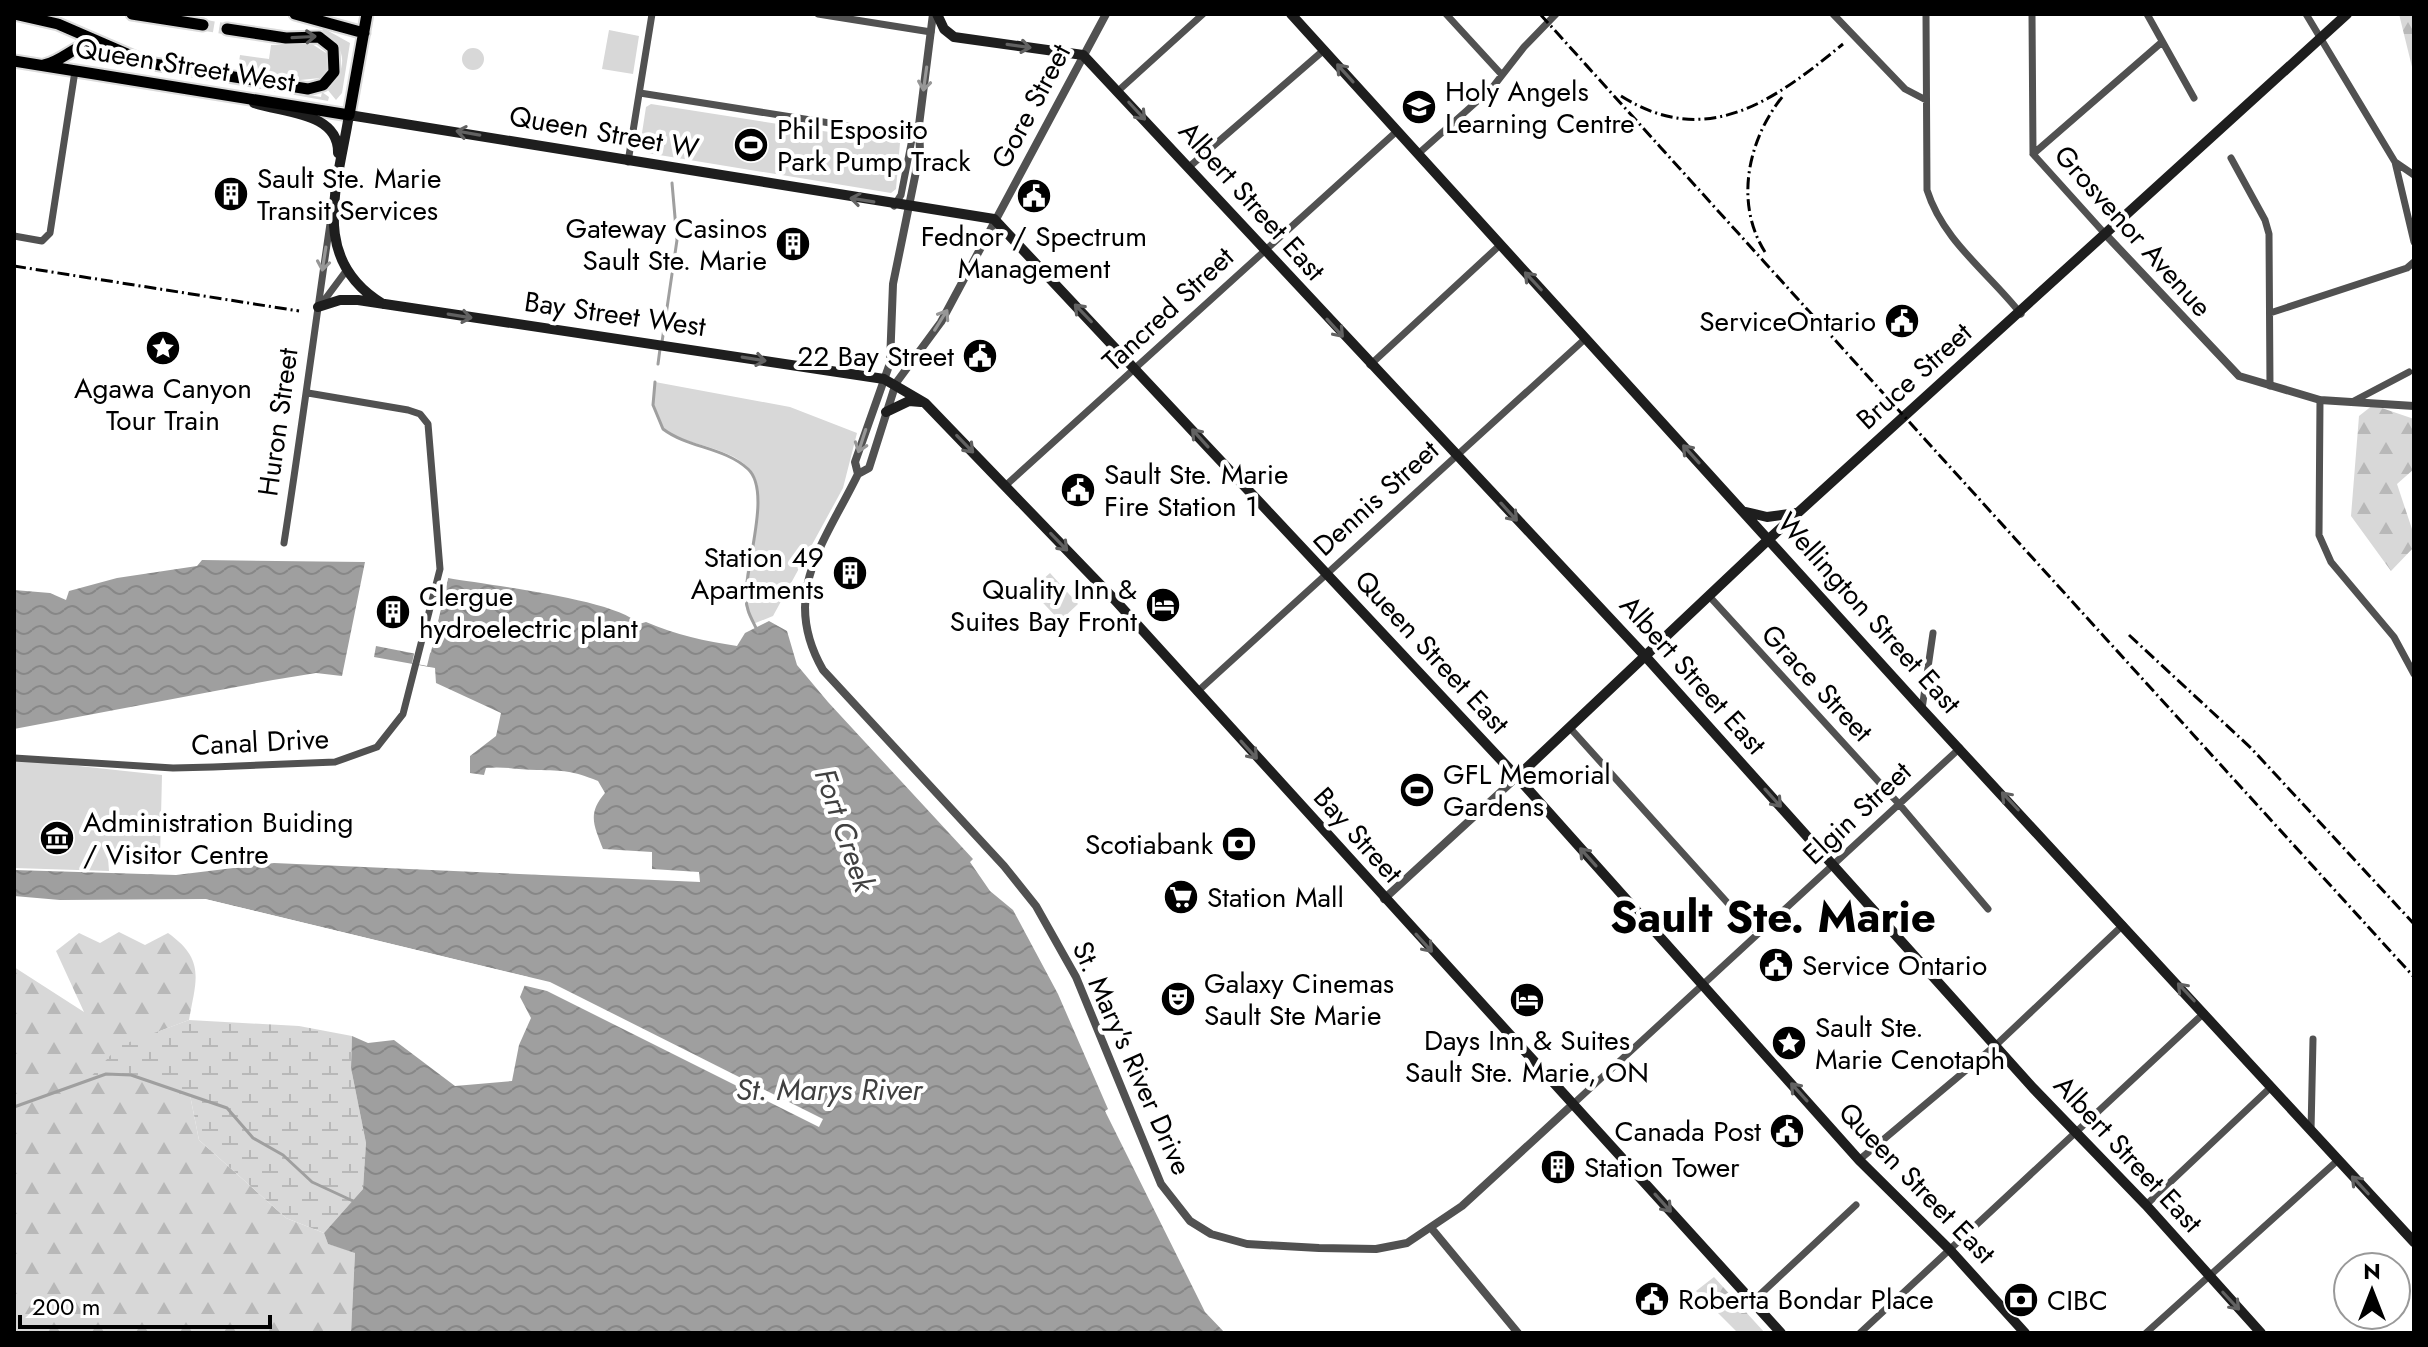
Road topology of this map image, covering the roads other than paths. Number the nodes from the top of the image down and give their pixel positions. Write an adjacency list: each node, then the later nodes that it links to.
1 (14, 14): 26 (highway)
2 (132, 14): 19 (highway)
3 (295, 14): 22 (highway)
4 (367, 14): 22 (highway, Huron Street)
5 (652, 14): 34 (street)
6 (818, 14): 21 (street)
7 (935, 14): 21 (street); 23 (main road)
8 (1106, 14): 28 (street, Gore Street)
9 (1203, 14): 33 (street)
10 (1291, 14): 27 (main road, Wellington Street East)
11 (1446, 14): 32 (street)
12 (1556, 14): 32 (street)
13 (1833, 14): 36 (street)
14 (1926, 14): 36 (street)
15 (2032, 14): 43 (street, Grosvenor Avenue)
16 (2147, 14): 25 (street)
17 (2306, 14): 24 (street)
18 (2347, 14): 24 (main road, Bruce Street)
19 (203, 25)
20 (227, 29): 26 (highway, one-way to 26)
21 (931, 32): 23 (street); 39 (street, one-way to 39)
22 (364, 33): 38 (highway, Huron Street)
23 (954, 37): 28 (main road, one-way to 28)
24 (2320, 38): 46 (street); 54 (main road, Bruce Street)
25 (2162, 42): 35 (street); 43 (street)
26 (104, 45): 30 (highway)
27 (1324, 50): 40 (main road, Wellington Street East, one-way to 27); 47 (street)
28 (1083, 55): 33 (main road, Albert Street East); 53 (street, Gore Street)
29 (14, 61): 30 (highway, Queen Street West)
30 (36, 65): 31 (highway, Queen Street West)
31 (75, 71): 37 (highway, Queen Street West); 55 (street)
32 (1502, 75): 42 (street)
33 (1118, 91): 47 (main road, Albert Street East, one-way to 47)
34 (640, 93): 41 (street); 45 (street)
35 (2194, 98)
36 (1926, 100): 64 (street)
37 (249, 101): 38 (highway, Queen Street West); 48 (main road)
38 (349, 115): 45 (main road, Queen Street W, one-way to 38); 48 (main road, Huron Street)
39 (919, 125): 41 (street); 51 (street)
40 (1397, 131): 42 (main road, Wellington Street East); 58 (street, Tancred Street)
41 (912, 136): 50 (street)
42 (1418, 154): 57 (main road, Wellington Street East)
43 (2033, 154): 54 (street, Grosvenor Avenue)
44 (2231, 158): 63 (street)
45 (628, 162): 50 (main road, Queen Street W, one-way to 45)
46 (2395, 162): 49 (street); 56 (street)
47 (1189, 167): 58 (main road, Albert Street East)
48 (338, 174): 52 (main road, Huron Street)
49 (2414, 175)
50 (894, 206): 51 (main road, Queen Street W)
51 (908, 208): 53 (main road, Queen Street W); 69 (street)
52 (332, 209): 60 (main road, Huron Street); 62 (street, Huron Street, one-way to 62)
53 (994, 219): 67 (main road, Queen Street East, one-way to 53); 69 (street, Gore Street, one-way to 53)
54 (2106, 235): 64 (main road, Bruce Street); 70 (street, Grosvenor Avenue)
55 (14, 236)
56 (2414, 242)
57 (1500, 245): 65 (main road, Wellington Street East, one-way to 57); 66 (street)
58 (1264, 249): 66 (main road, Albert Street East, one-way to 66); 67 (street, Tancred Street)
59 (2414, 262): 63 (street)
60 (346, 271): 61 (main road); 62 (street)
61 (383, 304): 62 (main road, Bay Street West); 69 (main road, Bay Street West, one-way to 69)
62 (318, 307): 71 (street, Huron Street)
63 (2270, 313): 70 (street)
64 (2021, 314): 81 (main road, Bruce Street)
65 (1586, 338): 77 (street, Dennis Street); 80 (main road, Wellington Street East, one-way to 65)
66 (1370, 365): 77 (main road, Albert Street East)
67 (1137, 369): 79 (street, Tancred Street); 84 (main road, Queen Street East, one-way to 67)
68 (2409, 372): 73 (street)
69 (890, 381): 74 (main road, Bay Street); 76 (street, St. Mary's River Drive); 78 (street, St. Mary's River Drive, one-way to 78)
70 (2270, 386): 72 (street, Grosvenor Avenue)
71 (308, 393): 83 (street, Huron Street); 93 (street, Canal Drive)
72 (2320, 400): 73 (street, Grosvenor Avenue); 88 (street)
73 (2352, 402): 75 (street, Grosvenor Avenue)
74 (925, 403): 76 (main road); 79 (main road, Bay Street, one-way to 79)
75 (2414, 406)
76 (886, 412): 78 (street, St. Mary's River Drive)
77 (1457, 455): 84 (street, Dennis Street); 87 (main road, Albert Street East, one-way to 87)
78 (858, 474): 113 (street, St. Mary's River Drive)
79 (1005, 486): 89 (main road, Bay Street, one-way to 89)
80 (1744, 511): 81 (main road); 82 (main road, Wellington Street East)
81 (1798, 512): 82 (main road, Bruce Street)
82 (1769, 539): 85 (main road, Bruce Street); 90 (main road, Wellington Street East)
83 (284, 543)
84 (1325, 574): 89 (street, Dennis Street); 94 (main road, Queen Street East)
85 (1709, 596): 87 (main road, Bruce Street); 95 (street, Grace Street)
86 (1933, 633): 90 (street)
87 (1646, 657): 91 (main road, Bruce Street); 96 (main road, Albert Street East, one-way to 96)
88 (2414, 674)
89 (1197, 692): 97 (main road, Bay Street, one-way to 97)
90 (1922, 709): 92 (main road, Wellington Street East)
91 (1570, 728): 94 (main road, Bruce Street); 100 (street)
92 (1960, 748): 95 (street, Elgin Street); 99 (main road, Wellington Street East, one-way to 92)
93 (14, 758)
94 (1517, 777): 97 (street); 101 (main road, Queen Street East, one-way to 94)
95 (1899, 804): 96 (street, Elgin Street); 98 (street, Grace Street)
96 (1834, 865): 100 (street, Elgin Street); 104 (main road, Albert Street East)
97 (1384, 899): 106 (main road, Bay Street, one-way to 106)
98 (1988, 909)
99 (2124, 924): 102 (main road, Wellington Street East, one-way to 99); 104 (street)
100 (1759, 933): 101 (street, Elgin Street)
101 (1704, 985): 106 (street, Elgin Street); 109 (main road, Queen Street East, one-way to 101)
102 (2205, 1012): 105 (main road, Wellington Street East); 108 (street)
103 (2313, 1039): 107 (street)
104 (1996, 1045): 108 (main road, Albert Street East); 109 (street)
105 (2271, 1087): 107 (main road, Wellington Street East); 112 (street)
106 (1572, 1105): 113 (street, St. Mary's River Drive); 117 (main road, Bay Street, one-way to 117)
107 (2311, 1131): 110 (main road, Wellington Street East)
108 (2078, 1133): 112 (main road, Albert Street East); 115 (street)
109 (1859, 1160): 115 (main road, Queen Street East)
110 (2337, 1161): 114 (main road, Wellington Street East, one-way to 110); 116 (street)
111 (1856, 1205): 117 (street)
112 (2146, 1205): 116 (main road, Albert Street East)
113 (1432, 1229): 118 (street)
114 (2414, 1242)
115 (1950, 1250): 120 (street); 121 (main road, Queen Street East)
116 (2210, 1277): 122 (street); 123 (main road, Albert Street East, one-way to 123)
117 (1752, 1302): 119 (main road, Bay Street)
118 (1518, 1333)
119 (1781, 1333)
120 (1860, 1333)
121 (2025, 1333)
122 (2146, 1333)
123 (2261, 1333)

